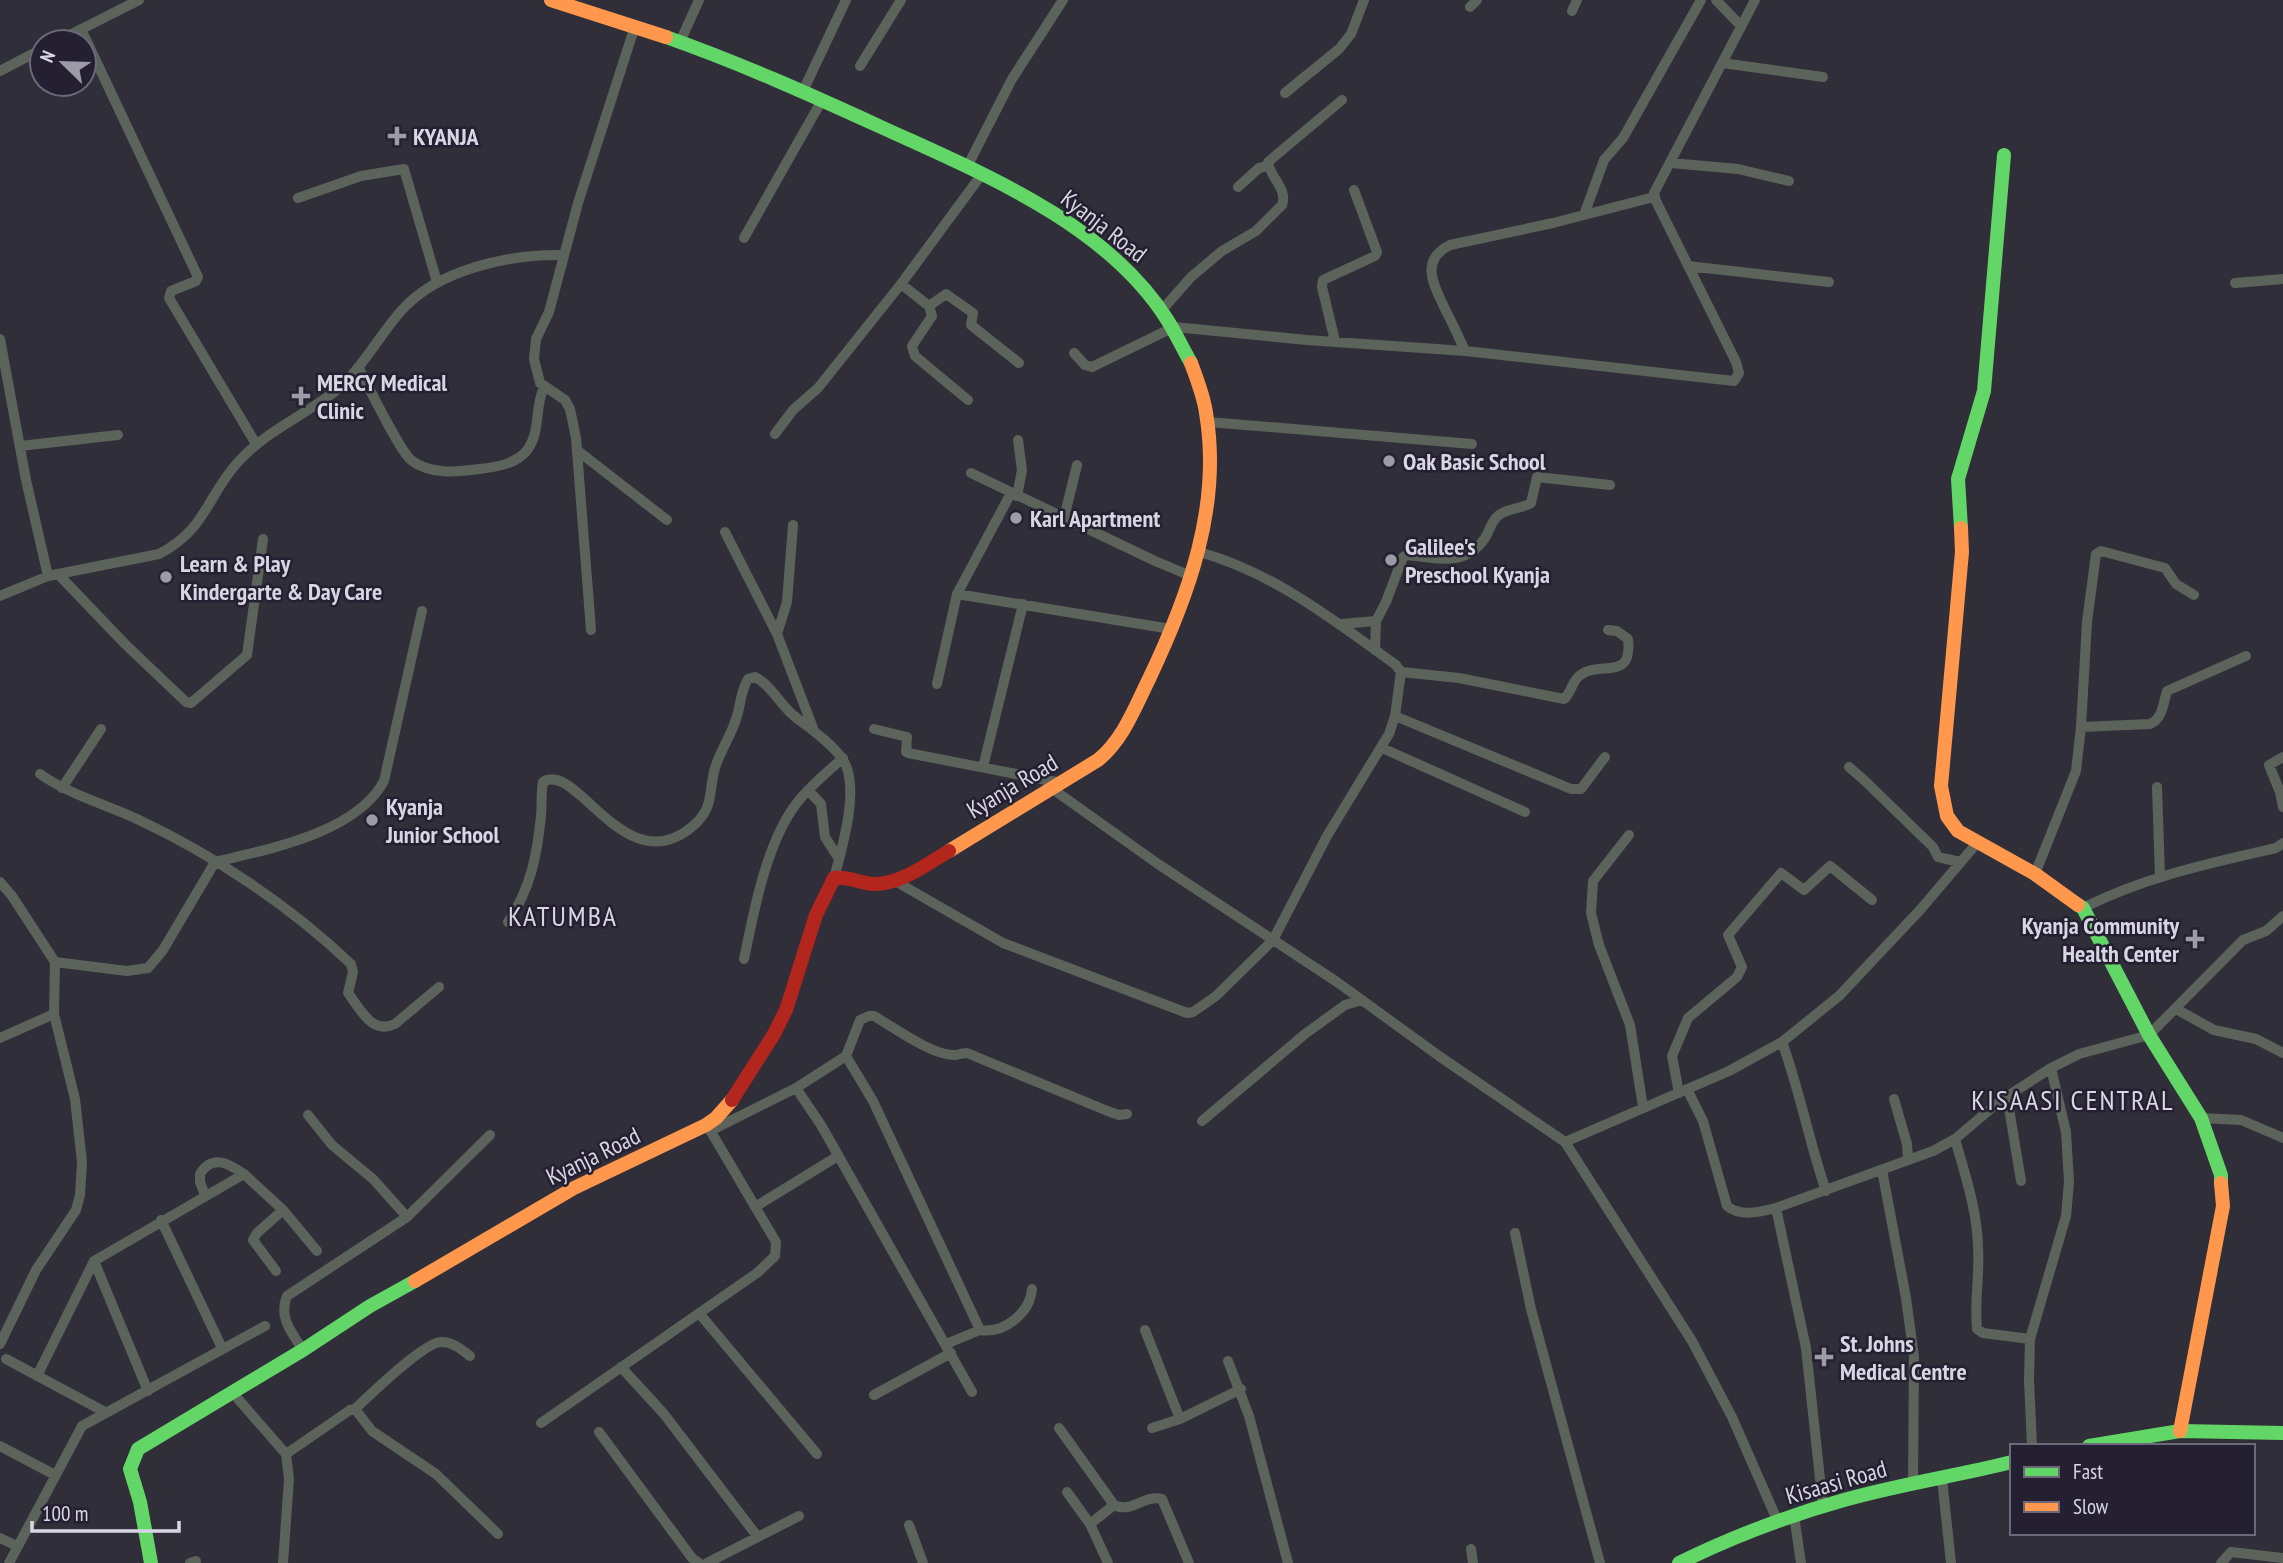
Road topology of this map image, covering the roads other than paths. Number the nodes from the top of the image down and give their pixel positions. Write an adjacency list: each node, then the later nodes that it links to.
1 (139, 0): 13 (street)
2 (551, 0): 11 (street, Kyanja Road)
3 (699, 0): 14 (street)
4 (846, 0): 21 (street)
5 (901, 0): 18 (street)
6 (1063, 0): 28 (street)
7 (1364, 0): 22 (street)
8 (1701, 0): 35 (street)
9 (1716, 0): 12 (street)
10 (1755, 0): 12 (street)
11 (635, 26): 14 (street, Kyanja Road); 37 (street)
12 (1741, 26): 16 (street)
13 (83, 28)
14 (680, 42): 21 (street, Kyanja Road)
15 (28, 56): 19 (street)
16 (1721, 63): 20 (street); 26 (street)
17 (98, 65): 59 (street)
18 (860, 66)
19 (0, 71)
20 (1823, 77)
21 (803, 91): 23 (street, Kyanja Road)
22 (1285, 93)
23 (822, 100): 28 (street, Kyanja Road); 36 (street)
24 (1342, 100): 27 (street)
25 (2004, 155): 110 (street)
26 (1671, 163): 30 (street); 33 (street)
27 (1268, 166): 31 (street); 45 (street)
28 (967, 167): 29 (street, Kyanja Road)
29 (982, 174): 43 (street); 45 (street, Kyanja Road)
30 (1789, 181)
31 (1238, 187)
32 (1354, 190): 48 (street)
33 (1654, 197): 35 (street); 38 (street)
34 (298, 198): 40 (street)
35 (1584, 215): 49 (street)
36 (744, 238)
37 (563, 255): 40 (street); 53 (street)
38 (1688, 266): 41 (street); 49 (street)
39 (2283, 279): 42 (street)
40 (437, 282): 52 (street)
41 (1829, 282)
42 (2235, 283)
43 (901, 284): 44 (street); 56 (street)
44 (929, 306): 51 (street); 54 (street)
45 (1162, 310): 46 (street, Kyanja Road)
46 (1174, 327): 48 (street); 50 (street); 55 (street, Kyanja Road)
47 (0, 339): 61 (street)
48 (1335, 341): 49 (street)
49 (1465, 351)
50 (1074, 353)
51 (1019, 363)
52 (358, 367): 53 (street); 59 (street)
53 (544, 387): 62 (street)
54 (968, 400)
55 (1209, 422): 60 (street); 72 (street, Kyanja Road)
56 (775, 434)
57 (118, 435): 61 (street)
58 (1018, 440): 66 (street)
59 (256, 444): 73 (street)
60 (1472, 444)
61 (20, 446): 73 (street)
62 (579, 451): 68 (street); 83 (street)
63 (1077, 465): 67 (street)
64 (971, 473): 66 (street)
65 (1610, 485): 80 (street)
66 (1014, 495): 67 (street); 75 (street)
67 (1065, 518): 74 (street)
68 (667, 520)
69 (793, 525): 85 (street)
70 (725, 532): 85 (street)
71 (263, 539): 73 (street)
72 (1199, 552): 74 (street, Kyanja Road); 81 (street)
73 (53, 575): 77 (street)
74 (1191, 576): 82 (street, Kyanja Road)
75 (957, 593): 78 (street); 89 (street)
76 (2194, 595): 91 (street)
77 (0, 596)
78 (1023, 604): 82 (street); 99 (street)
79 (422, 611): 112 (street)
80 (1376, 621): 81 (street); 86 (street)
81 (1341, 624): 86 (street)
82 (1171, 629): 102 (street, Kyanja Road)
83 (591, 630)
84 (1608, 631): 88 (street)
85 (776, 634): 93 (street)
86 (1375, 650): 88 (street)
87 (2246, 656): 91 (street)
88 (1401, 672): 90 (street)
89 (937, 684)
90 (1395, 716): 95 (street); 96 (street)
91 (2081, 727): 114 (street)
92 (101, 729): 104 (street)
93 (813, 729): 98 (street); 122 (street)
94 (874, 729): 99 (street)
95 (1382, 748): 107 (street); 123 (street)
96 (1605, 757)
97 (2283, 757): 106 (street)
98 (843, 758): 105 (street); 111 (street)
99 (983, 767): 102 (street)
100 (1849, 767): 113 (street)
101 (40, 774): 104 (street)
102 (1058, 786): 117 (street, Kyanja Road); 123 (street)
103 (2157, 787): 115 (street)
104 (62, 788): 112 (street)
105 (808, 790): 111 (street); 124 (street)
106 (2283, 807)
107 (1525, 812)
108 (1629, 835): 140 (street)
109 (2283, 842): 115 (street)
110 (1977, 843): 113 (street); 114 (street)
111 (839, 859): 116 (street)
112 (215, 862): 125 (street); 126 (street)
113 (1960, 862): 132 (street)
114 (2035, 874): 120 (street)
115 (2160, 876): 120 (street)
116 (834, 878): 117 (street, Kyanja Road); 145 (street, Kyanja Road)
117 (895, 881): 123 (street)
118 (0, 883): 125 (street)
119 (1872, 900): 137 (street)
120 (2083, 908): 130 (street)
121 (2283, 916): 128 (street)
122 (508, 922)
123 (1273, 940): 127 (street)
124 (744, 960)
125 (55, 962): 129 (street)
126 (439, 987)
127 (1362, 1000): 144 (street); 149 (street)
128 (2176, 1009): 130 (street); 133 (street)
129 (54, 1014): 131 (street); 172 (street)
130 (2150, 1035): 135 (street); 143 (street)
131 (0, 1038)
132 (1782, 1042): 137 (street); 155 (street)
133 (2283, 1053)
134 (846, 1056): 136 (street); 141 (street); 169 (street)
135 (2051, 1068): 138 (street); 171 (street)
136 (796, 1088): 145 (street); 150 (street)
137 (1683, 1091): 140 (street); 158 (street)
138 (2007, 1096): 148 (street); 154 (street)
139 (1894, 1099): 151 (street)
140 (1643, 1107): 149 (street)
141 (1127, 1114)
142 (307, 1115): 160 (street)
143 (2201, 1118): 147 (street); 192 (street)
144 (1202, 1121)
145 (708, 1128): 157 (street); 175 (street, Kyanja Road)
146 (490, 1136): 160 (street)
147 (2283, 1138)
148 (1955, 1139): 151 (street); 171 (street)
149 (1565, 1142): 209 (street)
150 (838, 1156): 157 (street); 174 (street)
151 (1908, 1160): 152 (street)
152 (1882, 1170): 155 (street); 203 (street)
153 (244, 1174): 156 (street); 156 (street); 159 (street)
154 (2021, 1181)
155 (1826, 1191): 158 (street)
156 (205, 1195): 161 (street)
157 (755, 1207): 167 (street)
158 (1776, 1208): 206 (street)
159 (282, 1210): 163 (street); 165 (street)
160 (407, 1217): 175 (street)
161 (162, 1220): 164 (street); 173 (street)
162 (1516, 1233): 228 (street)
163 (317, 1251)
164 (93, 1261): 180 (street); 182 (street)
165 (275, 1271)
166 (1032, 1290): 169 (street)
167 (699, 1312): 179 (street); 199 (street)
168 (265, 1326): 173 (street)
169 (980, 1330): 174 (street)
170 (1145, 1330): 188 (street)
171 (2030, 1339): 195 (street)
172 (0, 1344)
173 (222, 1348): 182 (street)
174 (948, 1348): 184 (street); 185 (street)
175 (303, 1350): 183 (street, Kyanja Road)
176 (470, 1356): 186 (street)
177 (6, 1359): 180 (street)
178 (1228, 1361): 181 (street)
179 (621, 1367): 189 (street); 213 (street)
180 (37, 1376): 187 (street)
181 (1241, 1389): 188 (street); 226 (street)
182 (148, 1391): 187 (street)
183 (232, 1392): 198 (street); 219 (street, Kyanja Road)
184 (972, 1392)
185 (874, 1395)
186 (355, 1409): 198 (street); 212 (street)
187 (105, 1412): 201 (street)
188 (1180, 1419): 191 (street)
189 (541, 1423)
190 (1059, 1428): 205 (street)
191 (1152, 1428)
192 (2180, 1431): 194 (street); 196 (street)
193 (599, 1432): 221 (street)
194 (2283, 1433)
195 (2032, 1444)
196 (2101, 1444)
197 (0, 1446): 201 (street)
198 (286, 1454): 220 (street)
199 (817, 1454)
200 (2010, 1462): 202 (street, Kisaasi Road)
201 (55, 1475): 215 (street)
202 (1942, 1479): 203 (street, Kisaasi Road); 231 (street)
203 (1913, 1484): 206 (street, Kisaasi Road)
204 (1067, 1492): 210 (street)
205 (1114, 1505): 210 (street); 225 (street)
206 (1823, 1507): 208 (street, Kisaasi Road)
207 (799, 1516): 213 (street)
208 (1794, 1516): 209 (street, Kisaasi Road); 230 (street)
209 (1778, 1522): 229 (street, Kisaasi Road)
210 (1090, 1524): 224 (street)
211 (909, 1525): 223 (street)
212 (498, 1534)
213 (757, 1536): 222 (street)
214 (0, 1538): 215 (street)
215 (18, 1546): 218 (street)
216 (1471, 1549): 227 (street)
217 (2283, 1558): 232 (street)
218 (9, 1563)
219 (151, 1563)
220 (283, 1563)
221 (699, 1563)
222 (707, 1563)
223 (923, 1563)
224 (1108, 1563)
225 (1189, 1563)
226 (1288, 1563)
227 (1473, 1563)
228 (1600, 1563)
229 (1679, 1563)
230 (1801, 1563)
231 (1951, 1563)
232 (2221, 1563)

